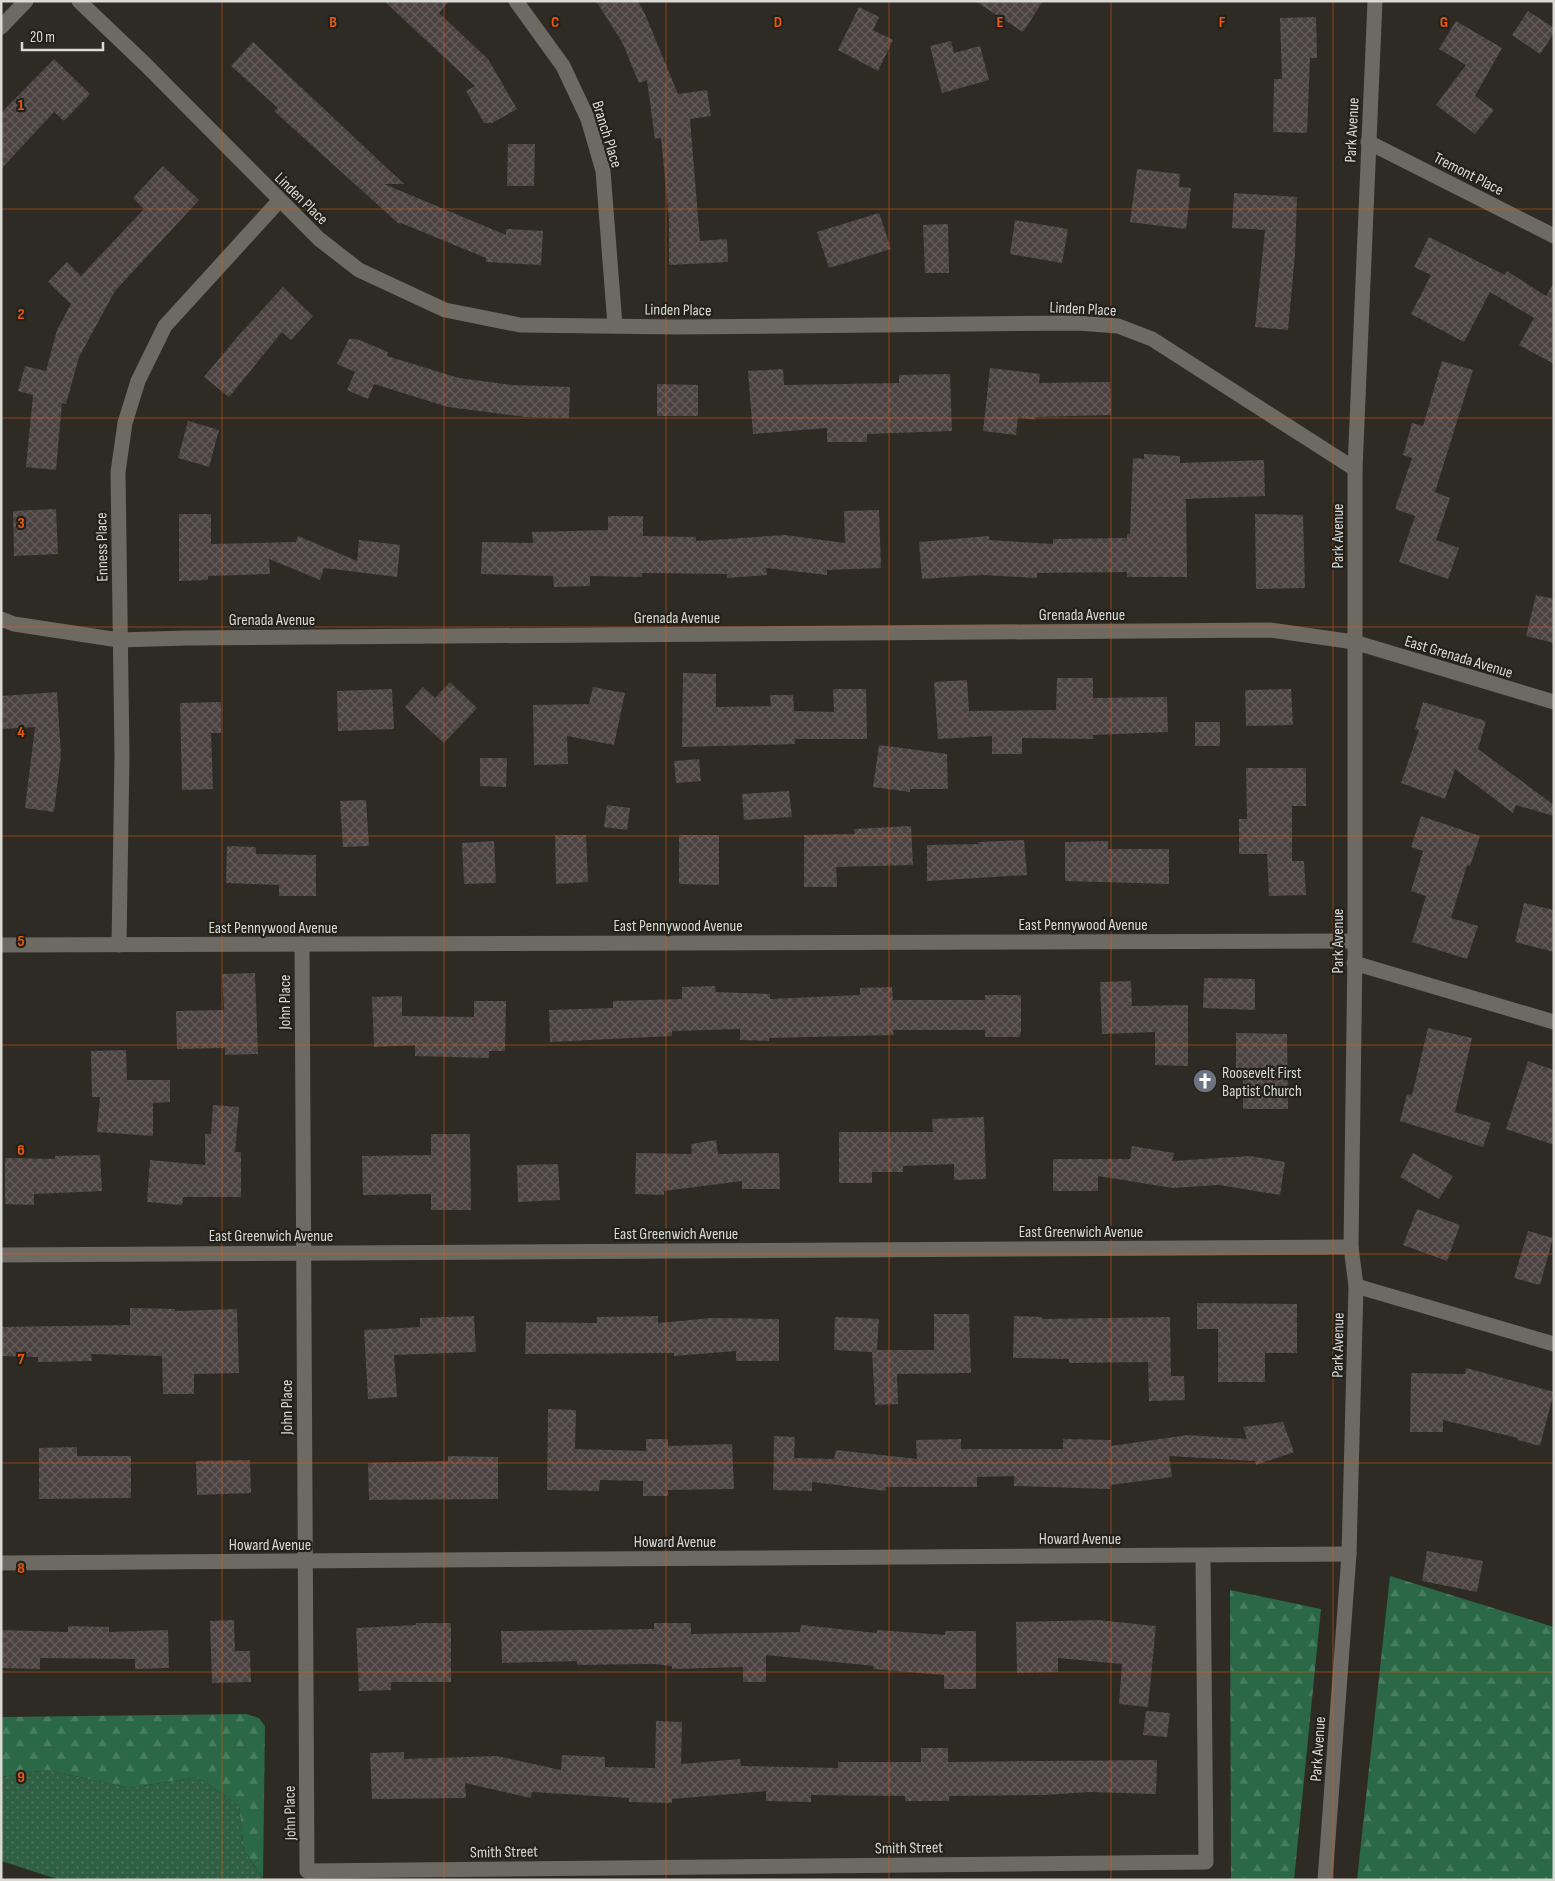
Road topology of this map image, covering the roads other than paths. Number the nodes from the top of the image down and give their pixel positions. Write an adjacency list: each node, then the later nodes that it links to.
1 (26, 1): 5 (street)
2 (79, 1): 7 (street, Linden Place)
3 (516, 1): 9 (street, Branch Place)
4 (1375, 1): 6 (street, Park Avenue)
5 (1, 27)
6 (1368, 142): 8 (street, Tremont Place); 10 (street, Park Avenue)
7 (279, 201): 9 (street, Linden Place); 12 (street, Enness Place)
8 (1554, 236)
9 (615, 325): 10 (street, Linden Place)
10 (1355, 469): 13 (street, Park Avenue)
11 (1, 619): 12 (street, Grenada Avenue)
12 (119, 640): 13 (street, Grenada Avenue); 16 (street, Enness Place)
13 (1354, 642): 14 (street, East Grenada Avenue); 15 (street, Park Avenue)
14 (1554, 702)
15 (1354, 941): 17 (street, East Pennywood Avenue); 19 (street, Park Avenue)
16 (119, 944): 17 (street, East Pennywood Avenue); 18 (street, East Pennywood Avenue)
17 (302, 944): 22 (street, John Place)
18 (1, 945)
19 (1354, 963): 20 (street); 21 (street, Park Avenue)
20 (1554, 1022)
21 (1351, 1247): 22 (street, East Greenwich Avenue); 24 (street, Park Avenue)
22 (303, 1253): 23 (street, East Greenwich Avenue); 28 (street, John Place)
23 (1, 1255)
24 (1356, 1286): 25 (street); 26 (street, Park Avenue)
25 (1554, 1344)
26 (1350, 1554): 27 (street, Howard Avenue); 31 (street, Park Avenue)
27 (1203, 1557): 28 (street, Howard Avenue); 30 (street, Smith Street)
28 (304, 1561): 29 (street, Howard Avenue); 30 (street, John Place)
29 (1, 1563)
30 (307, 1871)
31 (1325, 1880)

